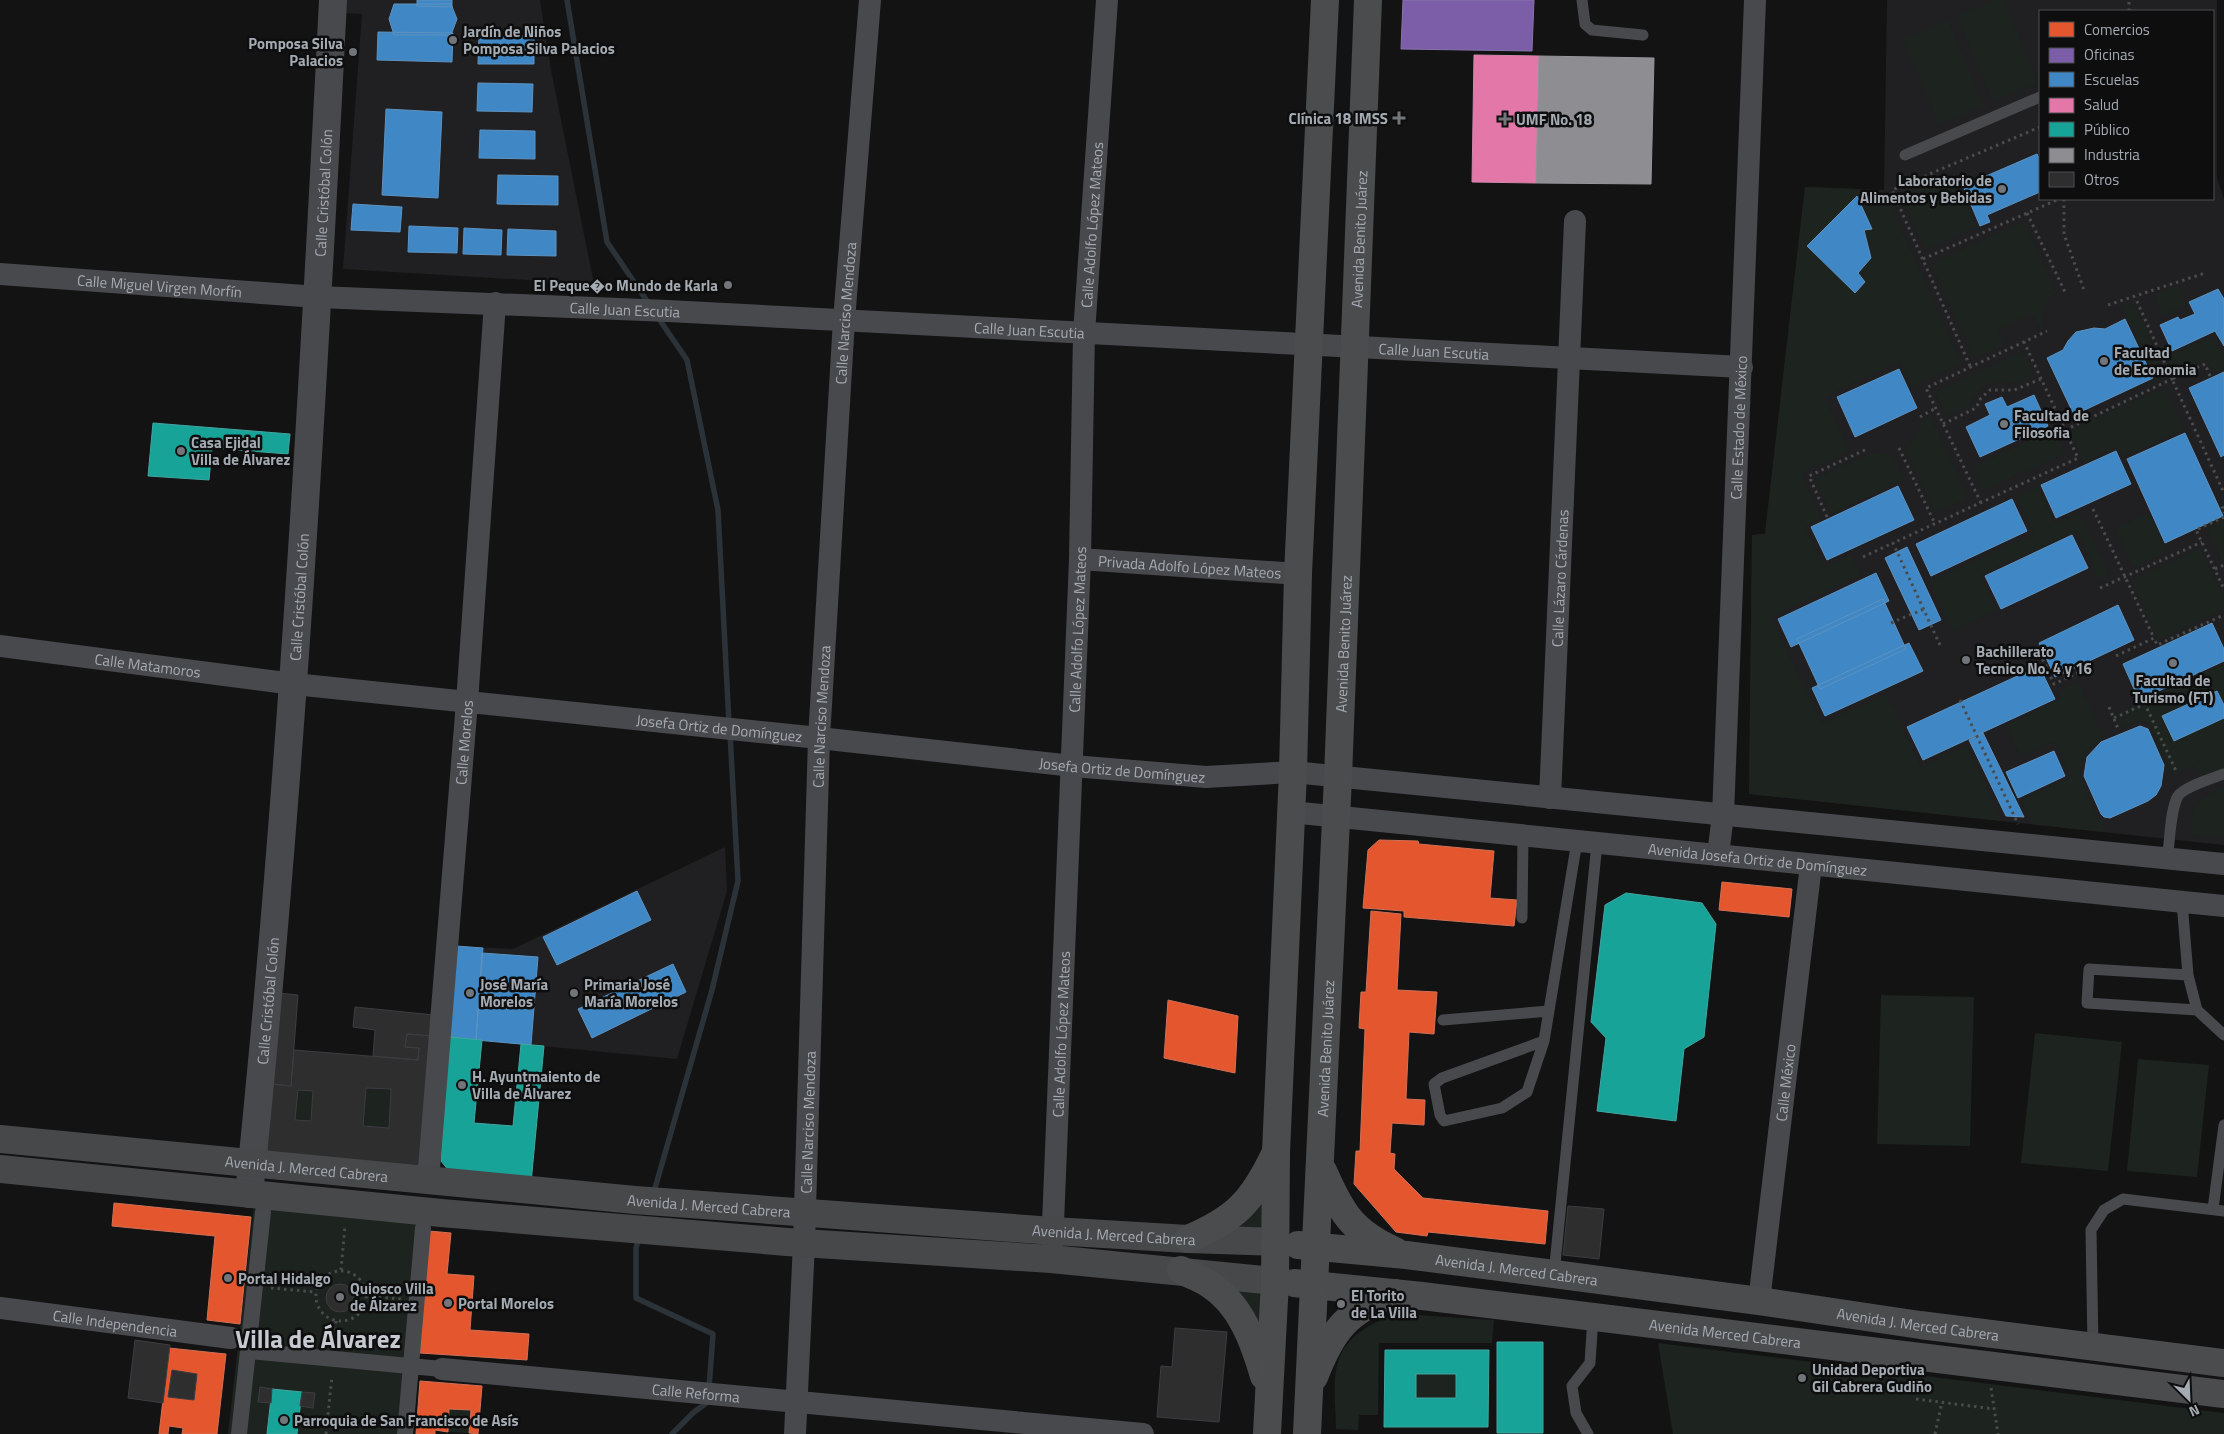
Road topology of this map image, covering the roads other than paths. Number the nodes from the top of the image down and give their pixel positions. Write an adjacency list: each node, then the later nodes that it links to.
1 (333, 0): 13 (street, Calle Cristóbal Colón)
2 (870, 0): 15 (street, Calle Narciso Mendoza)
3 (1107, 0): 16 (street, Calle Adolfo López Mateos)
4 (1325, 0): 17 (main road)
5 (1368, 0): 18 (main road, Avenida Benito Juárez)
6 (1582, 0): 8 (lane)
7 (1755, 0): 20 (street, Calle Estado de México)
8 (1643, 35)
9 (2039, 97): 10 (lane)
10 (1905, 155)
11 (1575, 221): 19 (street, Calle Lázaro Cárdenas)
12 (0, 274): 13 (street, Calle Miguel Virgen Morfín)
13 (318, 296): 14 (street, Calle Juan Escutia); 24 (street, Calle Cristóbal Colón)
14 (495, 303): 15 (street, Calle Juan Escutia); 25 (street, Calle Morelos)
15 (844, 320): 16 (street, Calle Juan Escutia); 26 (street, Calle Narciso Mendoza)
16 (1084, 333): 17 (street, Calle Juan Escutia); 21 (street, Calle Adolfo López Mateos)
17 (1310, 344): 18 (street, Calle Juan Escutia); 22 (main road)
18 (1356, 347): 19 (street, Calle Juan Escutia); 30 (main road, Avenida Benito Juárez)
19 (1570, 358): 20 (street, Calle Juan Escutia); 31 (street, Calle Lázaro Cárdenas)
20 (1742, 367): 33 (street, Calle Estado de México)
21 (1080, 559): 22 (street, Privada Adolfo López Mateos); 27 (street, Calle Adolfo López Mateos)
22 (1298, 574): 28 (main road)
23 (0, 646): 24 (street, Calle Matamoros)
24 (294, 684): 25 (street, Josefa Ortiz de Domínguez); 53 (street, Calle Cristóbal Colón)
25 (467, 702): 26 (street, Josefa Ortiz de Domínguez); 56 (street, Calle Morelos)
26 (819, 738): 27 (street, Josefa Ortiz de Domínguez); 60 (street, Calle Narciso Mendoza)
27 (1072, 766): 28 (street, Josefa Ortiz de Domínguez); 63 (street, Calle Adolfo López Mateos)
28 (1293, 772): 30 (street); 32 (main road)
29 (2224, 774): 38 (lane)
30 (1338, 777): 31 (street); 34 (main road, Avenida Benito Juárez)
31 (1550, 798): 33 (street)
32 (1291, 812): 34 (street, Avenida Josefa Ortiz de Domínguez); 52 (main road)
33 (1723, 815): 37 (street, Calle Estado de México); 38 (street)
34 (1335, 817): 35 (street, Avenida Josefa Ortiz de Domínguez); 54 (main road, Avenida Benito Juárez)
35 (1524, 836): 36 (street, Avenida Josefa Ortiz de Domínguez); 43 (lane)
36 (1587, 842): 37 (street, Avenida Josefa Ortiz de Domínguez); 46 (lane); 71 (lane)
37 (1718, 855): 40 (street, Avenida Josefa Ortiz de Domínguez)
38 (2168, 859): 39 (street)
39 (2224, 864)
40 (1811, 865): 41 (street, Avenida Josefa Ortiz de Domínguez); 75 (street, Calle México)
41 (2182, 902): 42 (street, Avenida Josefa Ortiz de Domínguez); 44 (lane)
42 (2224, 906)
43 (1522, 918)
44 (2188, 975): 45 (lane); 45 (lane)
45 (2196, 1010): 48 (lane)
46 (1549, 1011): 47 (lane); 49 (lane)
47 (1442, 1020)
48 (2224, 1035)
49 (1544, 1041): 49 (lane)
50 (2224, 1125): 59 (lane)
51 (0, 1139): 53 (main road, Avenida J. Merced Cabrera)
52 (1276, 1152): 64 (main road); 65 (main road)
53 (252, 1164): 56 (main road, Avenida J. Merced Cabrera); 58 (street, Calle Cristóbal Colón)
54 (1321, 1166): 67 (main road, Avenida Benito Juárez); 68 (main road)
55 (0, 1169): 58 (main road, Avenida J. Merced Cabrera)
56 (428, 1181): 57 (main road, Avenida J. Merced Cabrera)
57 (647, 1201): 60 (main road, Avenida J. Merced Cabrera); 62 (main road)
58 (256, 1203): 62 (main road, Avenida J. Merced Cabrera); 79 (street)
59 (2219, 1210): 80 (lane)
60 (804, 1212): 63 (main road, Avenida J. Merced Cabrera); 66 (street, Calle Narciso Mendoza)
61 (423, 1228): 83 (street)
62 (643, 1230): 66 (main road, Avenida J. Merced Cabrera)
63 (1053, 1231): 64 (main road, Avenida J. Merced Cabrera); 69 (street, Calle Adolfo López Mateos)
64 (1188, 1239): 65 (main road, Avenida J. Merced Cabrera)
65 (1276, 1242): 67 (main road, Avenida J. Merced Cabrera); 72 (main road)
66 (804, 1243): 69 (main road, Avenida J. Merced Cabrera); 88 (street, Calle Narciso Mendoza)
67 (1316, 1247): 68 (main road, Avenida J. Merced Cabrera); 73 (main road, Avenida Benito Juárez)
68 (1406, 1255): 71 (main road, Avenida J. Merced Cabrera)
69 (1051, 1259): 70 (main road, Avenida J. Merced Cabrera)
70 (1181, 1270): 72 (main road, Avenida J. Merced Cabrera); 87 (main road)
71 (1554, 1274): 75 (main road, Avenida J. Merced Cabrera)
72 (1275, 1281): 73 (main road, Avenida Merced Cabrera); 87 (main road)
73 (1313, 1286): 74 (main road, Avenida Merced Cabrera); 86 (main road, Avenida Benito Juárez)
74 (1395, 1293): 77 (main road, Avenida Merced Cabrera); 86 (main road)
75 (1759, 1301): 78 (main road, Avenida J. Merced Cabrera)
76 (0, 1308): 79 (street, Calle Independencia)
77 (1593, 1317): 81 (main road, Avenida Merced Cabrera); 95 (lane)
78 (1905, 1323): 80 (main road, Avenida J. Merced Cabrera); 81 (main road)
79 (240, 1345): 83 (street, Calle Reforma); 89 (street)
80 (2093, 1347): 82 (main road, Avenida J. Merced Cabrera)
81 (1899, 1354): 85 (main road, Avenida Merced Cabrera)
82 (2224, 1363)
83 (411, 1366): 84 (street, Calle Reforma); 90 (street)
84 (442, 1369): 88 (street, Calle Reforma)
85 (2224, 1394)
86 (1308, 1395): 94 (main road, Avenida Benito Juárez)
87 (1269, 1396): 93 (main road)
88 (797, 1402): 91 (street, Calle Narciso Mendoza); 92 (street, Calle Reforma)
89 (240, 1434)
90 (405, 1434)
91 (795, 1434)
92 (1144, 1434)
93 (1267, 1434)
94 (1307, 1434)
95 (1588, 1434)

